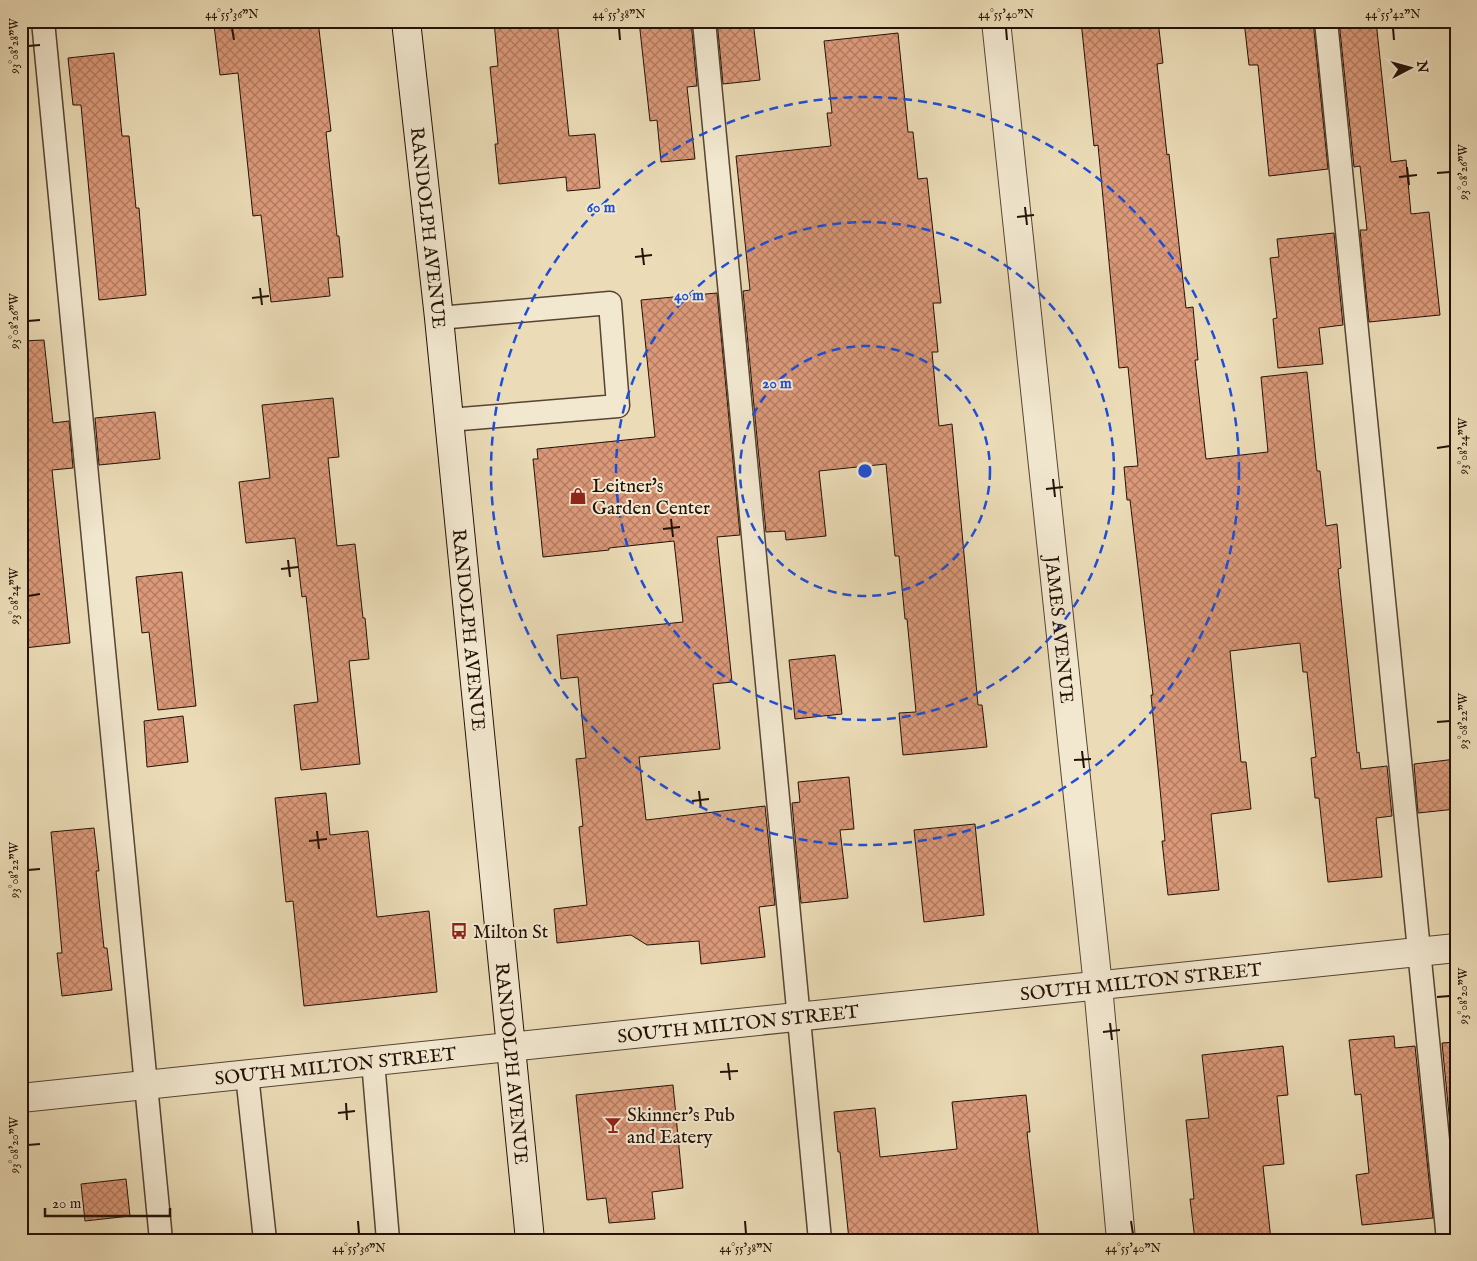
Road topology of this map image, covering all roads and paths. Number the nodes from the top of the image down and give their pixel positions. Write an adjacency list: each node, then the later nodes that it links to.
1 (43, 21): 15 (lane)
2 (406, 21): 6 (street, RANDOLPH AVENUE)
3 (704, 21): 11 (lane)
4 (996, 21): 10 (street, JAMES AVENUE)
5 (1326, 21): 9 (lane)
6 (439, 318): 7 (street, RANDOLPH AVENUE); 7 (lane)
7 (449, 420): 12 (street, RANDOLPH AVENUE)
8 (1456, 948): 9 (street, SOUTH MILTON STREET)
9 (1419, 952): 10 (street, SOUTH MILTON STREET); 23 (lane)
10 (1098, 986): 11 (street, SOUTH MILTON STREET); 22 (street, JAMES AVENUE)
11 (799, 1017): 12 (street, SOUTH MILTON STREET); 21 (lane)
12 (511, 1047): 13 (street, SOUTH MILTON STREET); 20 (street, RANDOLPH AVENUE)
13 (373, 1061): 14 (street, SOUTH MILTON STREET); 19 (lane)
14 (247, 1074): 15 (street, SOUTH MILTON STREET); 18 (lane)
15 (146, 1085): 16 (street, SOUTH MILTON STREET); 17 (lane)
16 (21, 1098)
17 (161, 1240)
18 (265, 1240)
19 (388, 1240)
20 (530, 1240)
21 (820, 1240)
22 (1121, 1240)
23 (1448, 1240)

